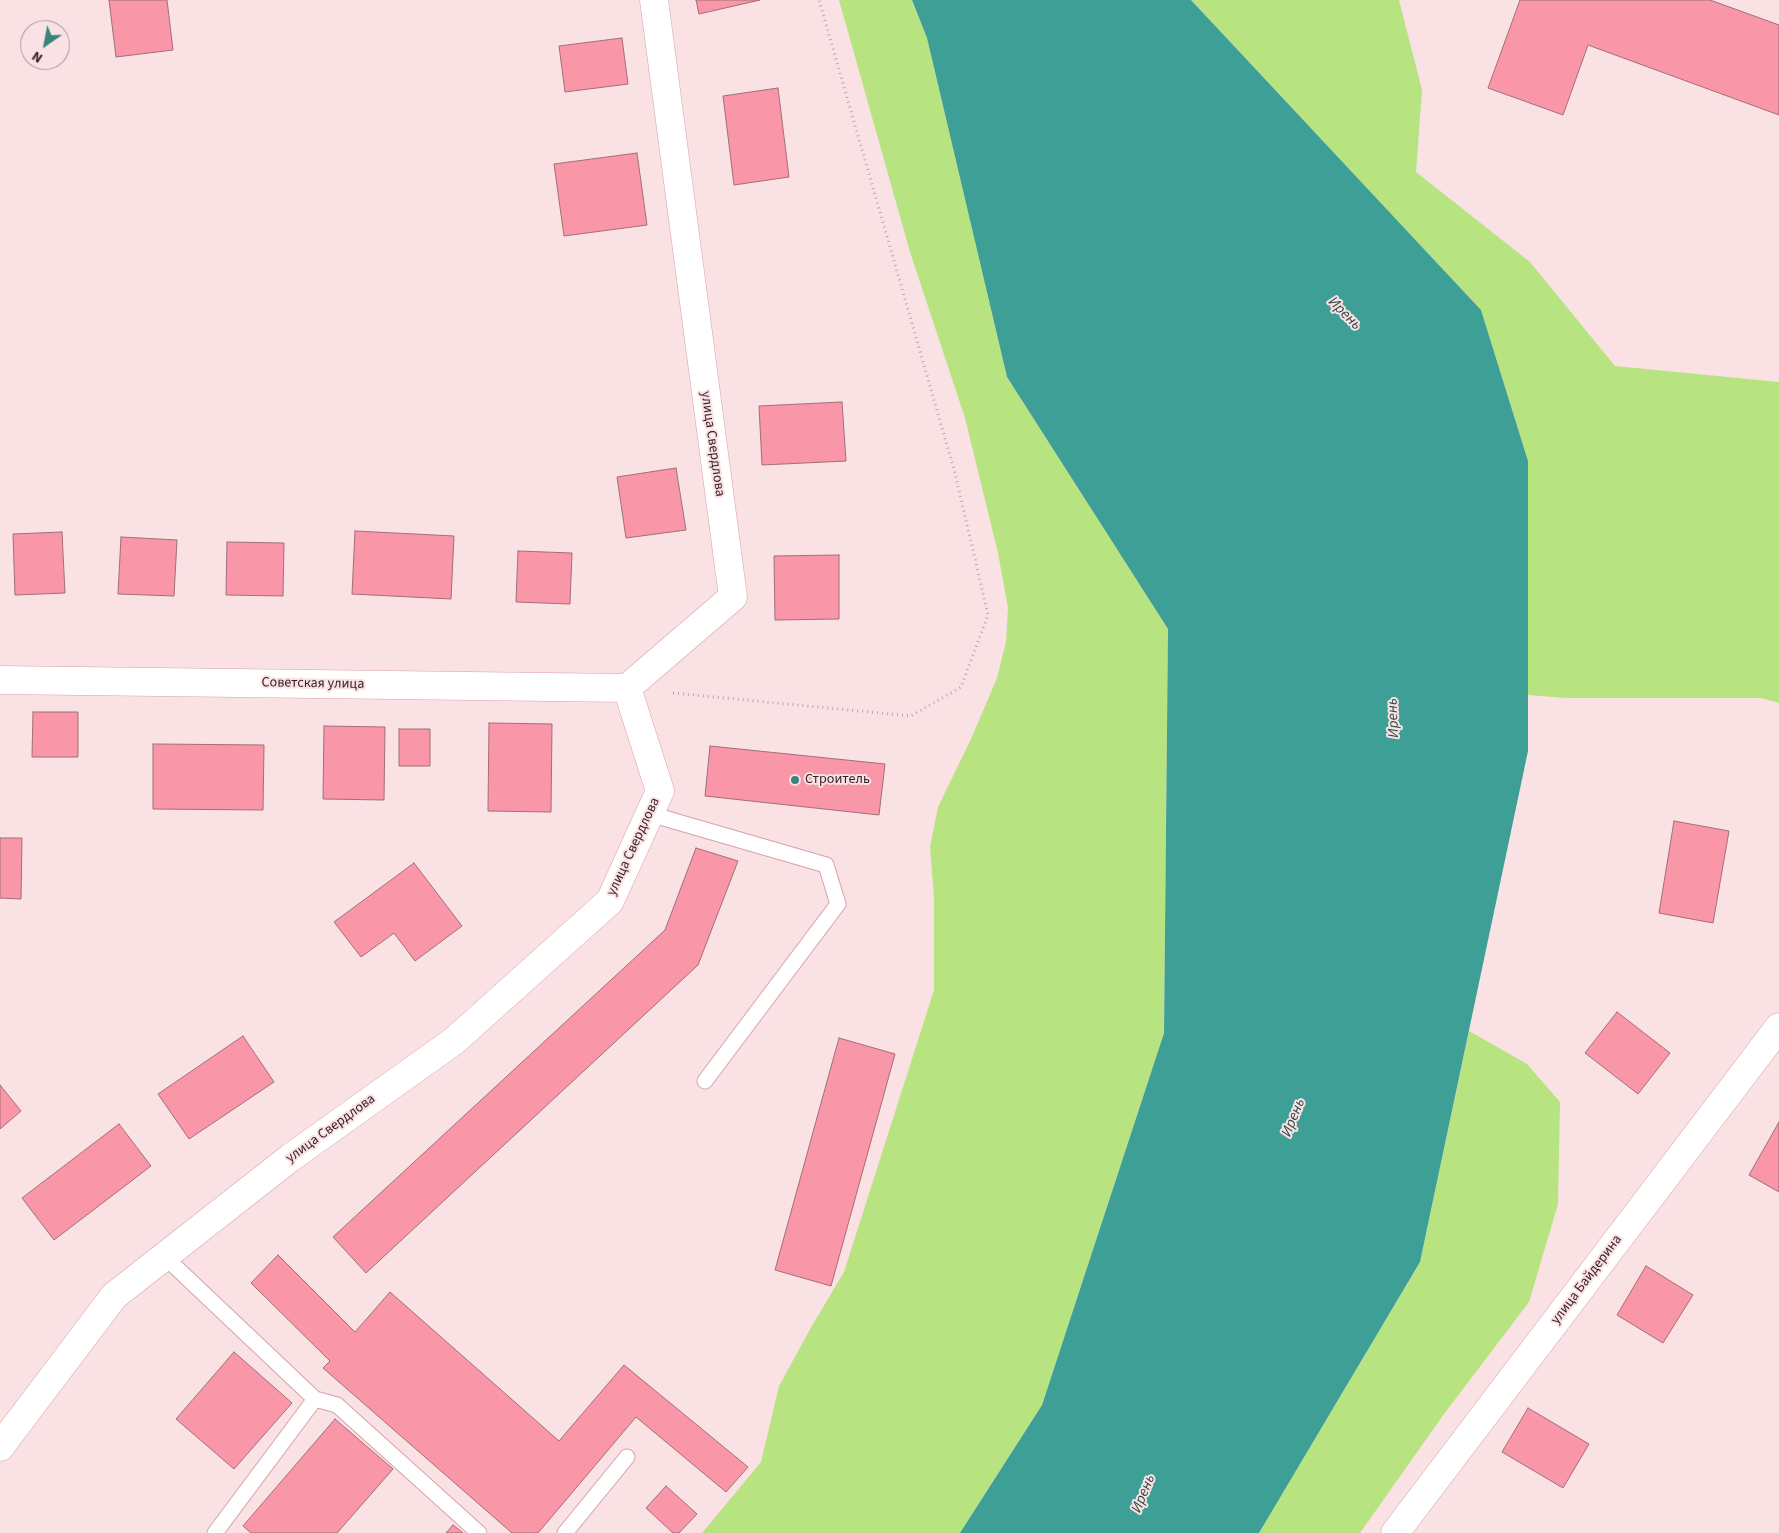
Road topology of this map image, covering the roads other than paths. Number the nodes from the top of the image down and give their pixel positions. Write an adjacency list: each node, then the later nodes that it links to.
1 (654, 0): 3 (street, улица Свердлова)
2 (0, 680): 3 (street, Советская улица)
3 (626, 688): 4 (street, улица Свердлова)
4 (650, 814): 6 (lane); 7 (street, улица Свердлова)
5 (1779, 1027): 14 (street, улица Байдерина)
6 (704, 1080)
7 (165, 1257): 8 (lane); 9 (street, улица Свердлова)
8 (316, 1399): 11 (lane); 12 (lane)
9 (0, 1447)
10 (627, 1457): 13 (lane)
11 (216, 1533)
12 (479, 1533)
13 (565, 1533)
14 (1395, 1533)

